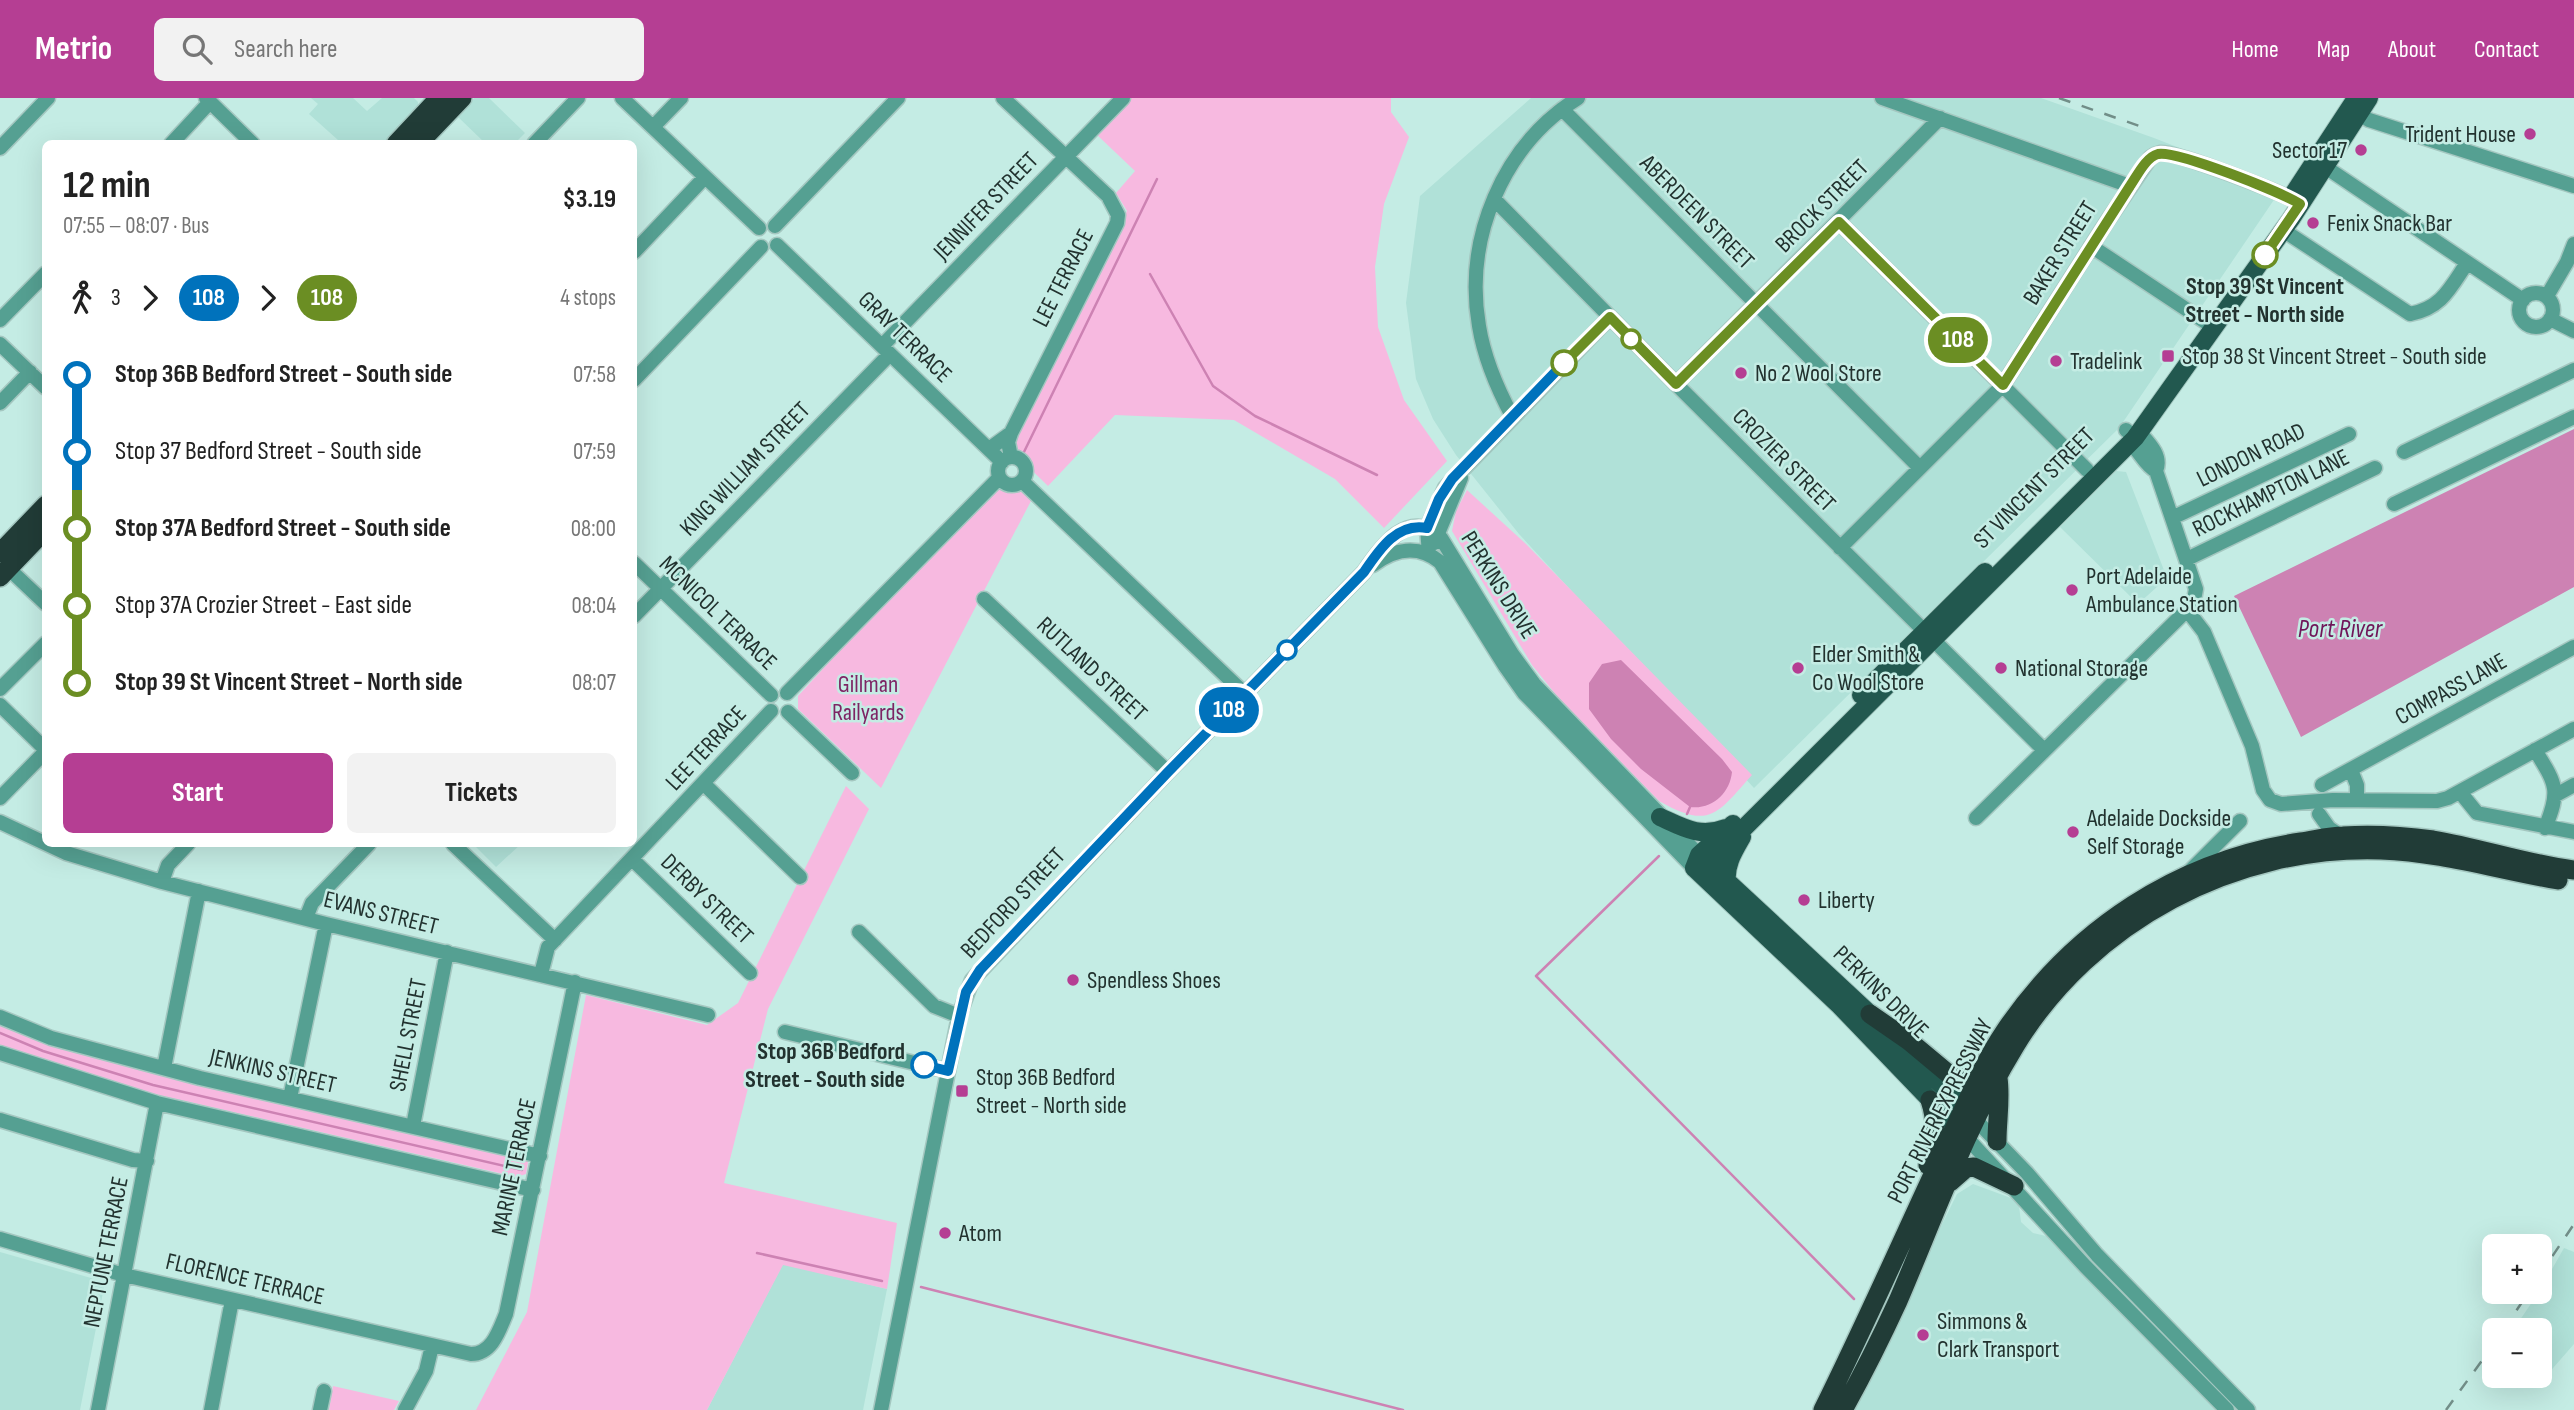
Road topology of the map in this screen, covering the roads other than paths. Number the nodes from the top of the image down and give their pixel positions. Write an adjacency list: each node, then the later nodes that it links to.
1 (48, 98): 23 (street)
2 (462, 98): 21 (highway)
3 (578, 98): 22 (street)
4 (622, 98): 17 (street)
5 (681, 98): 17 (street)
6 (898, 98): 32 (street)
7 (1003, 98): 24 (street, LEE TERRACE)
8 (1124, 98): 24 (street, JENNIFER STREET)
9 (1578, 98): 15 (street)
10 (1882, 98): 16 (street)
11 (2369, 98): 14 (main road, ST VINCENT STREET)
12 (208, 100): 18 (street); 19 (street)
13 (431, 101): 20 (highway)
14 (2355, 107): 25 (main road, ST VINCENT STREET); 28 (street)
15 (1562, 109): 29 (street); 44 (street, ABERDEEN STREET)
16 (1940, 118): 27 (street); 31 (street, BROCK STREET)
17 (653, 127): 26 (street)
18 (173, 140)
19 (249, 140)
20 (399, 140)
21 (422, 140)
22 (538, 140)
23 (0, 148)
24 (1066, 156): 51 (street, JENNIFER STREET); 61 (street, LEE TERRACE)
25 (2320, 163): 30 (main road, ST VINCENT STREET); 40 (street)
26 (705, 177): 33 (street); 39 (street)
27 (2130, 186): 30 (street, BAKER STREET); 37 (street, BAKER STREET)
28 (2574, 186)
29 (1494, 199): 45 (street, CROZIER STREET); 59 (street)
30 (2295, 201): 34 (main road, ST VINCENT STREET); 48 (main road, ST VINCENT STREET)
31 (1839, 222): 44 (street, BROCK STREET); 57 (street)
32 (775, 226): 33 (street); 36 (street)
33 (759, 229): 38 (street)
34 (2283, 230): 40 (street); 48 (main road, ST VINCENT STREET)
35 (2574, 244): 42 (street)
36 (778, 245): 38 (street); 51 (street, GRAY TERRACE)
37 (2091, 246): 48 (street); 57 (street, BAKER STREET)
38 (761, 247): 54 (street)
39 (637, 248)
40 (2467, 262): 43 (street)
41 (42, 277): 47 (street)
42 (2546, 296): 43 (street); 46 (street)
43 (2523, 300): 46 (street)
44 (1756, 304): 56 (street, BROCK STREET); 67 (street, ABERDEEN STREET)
45 (1610, 317): 56 (street, CROZIER STREET); 59 (street)
46 (2550, 319): 49 (street)
47 (0, 320)
48 (2208, 324): 63 (main road, ST VINCENT STREET)
49 (2574, 331)
50 (0, 344): 53 (street)
51 (886, 350): 64 (street, GRAY TERRACE); 83 (street, KING WILLIAM STREET)
52 (2574, 370): 65 (street)
53 (30, 372): 55 (street); 58 (street)
54 (637, 377)
55 (42, 384)
56 (1676, 384): 77 (street, CROZIER STREET)
57 (2003, 385): 67 (street, BAKER STREET); 69 (street)
58 (0, 403)
59 (1512, 416): 75 (street)
60 (2574, 418): 72 (street)
61 (1011, 433): 64 (street, LEE TERRACE); 66 (street, LEE TERRACE)
62 (2349, 433): 74 (street, LONDON ROAD)
63 (2130, 434): 69 (main road, ST VINCENT STREET); 74 (street); 88 (main road, ST VINCENT STREET)
64 (989, 449): 66 (street, GRAY TERRACE)
65 (2404, 452)
66 (1006, 460): 70 (street); 71 (street)
67 (1919, 467): 77 (street, BAKER STREET)
68 (2375, 468): 79 (street, ROCKHAMPTON LANE)
69 (2087, 470): 88 (main road, ST VINCENT STREET)
70 (999, 478): 71 (street); 92 (street)
71 (1022, 481): 93 (street)
72 (2394, 504)
73 (42, 511): 80 (highway)
74 (2174, 517): 79 (street)
75 (1432, 531): 78 (street); 82 (street, PERKINS DRIVE); 114 (street, PERKINS DRIVE)
76 (42, 532): 80 (highway)
77 (1840, 548): 88 (street, CROZIER STREET)
78 (1429, 554): 82 (street, PERKINS DRIVE); 128 (street, PERKINS DRIVE)
79 (2187, 559): 86 (street)
80 (3, 566): 85 (street)
81 (637, 566): 83 (street, MCNICOL TERRACE)
82 (1364, 572): 93 (street, BEDFORD STREET)
83 (660, 588): 87 (street, KING WILLIAM STREET); 94 (street, MCNICOL TERRACE)
84 (984, 599): 104 (street, RUTLAND STREET)
85 (42, 600)
86 (2187, 610): 100 (street); 112 (street)
87 (637, 613)
88 (1929, 636): 100 (street, CROZIER STREET); 118 (main road, ST VINCENT STREET)
89 (42, 647): 91 (street)
90 (2574, 648): 103 (street, COMPASS LANE)
91 (0, 689)
92 (787, 693): 94 (street); 97 (street)
93 (1245, 694): 104 (street, BEDFORD STREET)
94 (771, 695): 96 (street)
95 (0, 705): 99 (street)
96 (771, 711): 97 (street); 106 (street, LEE TERRACE)
97 (788, 712): 105 (street)
98 (2574, 729): 101 (street)
99 (42, 746)
100 (2044, 750): 115 (street)
101 (2535, 750): 109 (street); 110 (street)
102 (42, 754): 111 (street)
103 (2351, 770): 107 (street, COMPASS LANE); 112 (street)
104 (1168, 772): 146 (street, BEDFORD STREET)
105 (852, 773)
106 (704, 784): 127 (street, LEE TERRACE); 131 (street)
107 (2322, 785)
108 (2574, 785): 110 (street)
109 (2460, 792): 112 (street); 119 (street)
110 (2556, 795): 119 (street)
111 (0, 798)
112 (2357, 800)
113 (2319, 814): 121 (street)
114 (1660, 817): 118 (main road); 128 (street, PERKINS DRIVE)
115 (1976, 818)
116 (2240, 821): 130 (street)
117 (0, 822): 122 (street, EVANS STREET)
118 (1736, 828): 128 (main road, ST VINCENT STREET); 133 (main road)
119 (2545, 828): 120 (street)
120 (2574, 832)
121 (2341, 836): 129 (highway, PORT RIVER EXPRESSWAY); 130 (highway, PORT RIVER EXPRESSWAY)
122 (42, 838)
123 (185, 847): 132 (street)
124 (366, 847): 136 (street)
125 (456, 847): 139 (street)
126 (67, 848): 132 (street, EVANS STREET)
127 (632, 859): 139 (street, LEE TERRACE); 141 (street, DERBY STREET)
128 (1700, 862): 133 (main road, PERKINS DRIVE); 154 (main road, PERKINS DRIVE)
129 (2574, 870)
130 (2187, 874): 152 (highway, PORT RIVER EXPRESSWAY)
131 (800, 877)
132 (162, 882): 135 (street, EVANS STREET)
133 (1727, 882): 144 (main road, PERKINS DRIVE)
134 (2574, 883): 152 (highway, PORT RIVER EXPRESSWAY)
135 (199, 891): 136 (street, EVANS STREET); 150 (street)
136 (306, 918): 137 (street, EVANS STREET)
137 (326, 924): 140 (street, EVANS STREET); 153 (street)
138 (859, 932): 146 (street)
139 (555, 940): 142 (street, LEE TERRACE)
140 (447, 952): 142 (street, EVANS STREET); 158 (street, SHELL STREET)
141 (750, 973)
142 (541, 974): 143 (street, EVANS STREET)
143 (575, 982): 145 (street, EVANS STREET); 161 (street, MARINE TERRACE)
144 (1870, 1014): 152 (highway); 156 (main road, PERKINS DRIVE)
145 (708, 1015)
146 (959, 1016): 151 (street, BEDFORD STREET)
147 (0, 1017): 150 (street, JENKINS STREET)
148 (785, 1032): 151 (street)
149 (0, 1053): 155 (street)
150 (164, 1069): 153 (street, JENKINS STREET)
151 (948, 1071): 177 (street, BEDFORD STREET)
152 (1990, 1075): 156 (highway, PORT RIVER EXPRESSWAY); 160 (highway)
153 (290, 1098): 158 (street, JENKINS STREET)
154 (1930, 1100): 159 (main road, PERKINS DRIVE); 167 (highway)
155 (157, 1103): 162 (street, NEPTUNE TERRACE); 165 (street)
156 (1970, 1113): 159 (highway, PORT RIVER EXPRESSWAY); 160 (street, PERKINS DRIVE)
157 (0, 1119): 162 (street)
158 (413, 1126): 161 (street, JENKINS STREET)
159 (1961, 1132): 163 (highway, PORT RIVER EXPRESSWAY); 164 (street, PERKINS DRIVE); 167 (highway, PORT RIVER EXPRESSWAY)
160 (1997, 1141): 181 (street, PERKINS DRIVE)
161 (540, 1156): 165 (street, MARINE TERRACE)
162 (147, 1161): 168 (street, NEPTUNE TERRACE)
163 (1947, 1185): 164 (highway); 179 (highway, PORT RIVER EXPRESSWAY)
164 (2015, 1188): 180 (street, PERKINS DRIVE)
165 (533, 1189): 171 (street, MARINE TERRACE)
166 (0, 1239): 168 (street, FLORENCE TERRACE)
167 (1903, 1239): 178 (highway, PORT RIVER EXPRESSWAY)
168 (124, 1275): 169 (street, FLORENCE TERRACE); 173 (street, NEPTUNE TERRACE)
169 (232, 1300): 170 (street, FLORENCE TERRACE); 174 (street)
170 (432, 1346): 171 (street, FLORENCE TERRACE); 176 (street)
171 (481, 1353)
172 (324, 1391): 175 (street)
173 (98, 1410)
174 (211, 1410)
175 (320, 1410)
176 (405, 1410)
177 (881, 1410)
178 (1823, 1410)
179 (1843, 1410)
180 (2227, 1410)
181 (2248, 1410)

